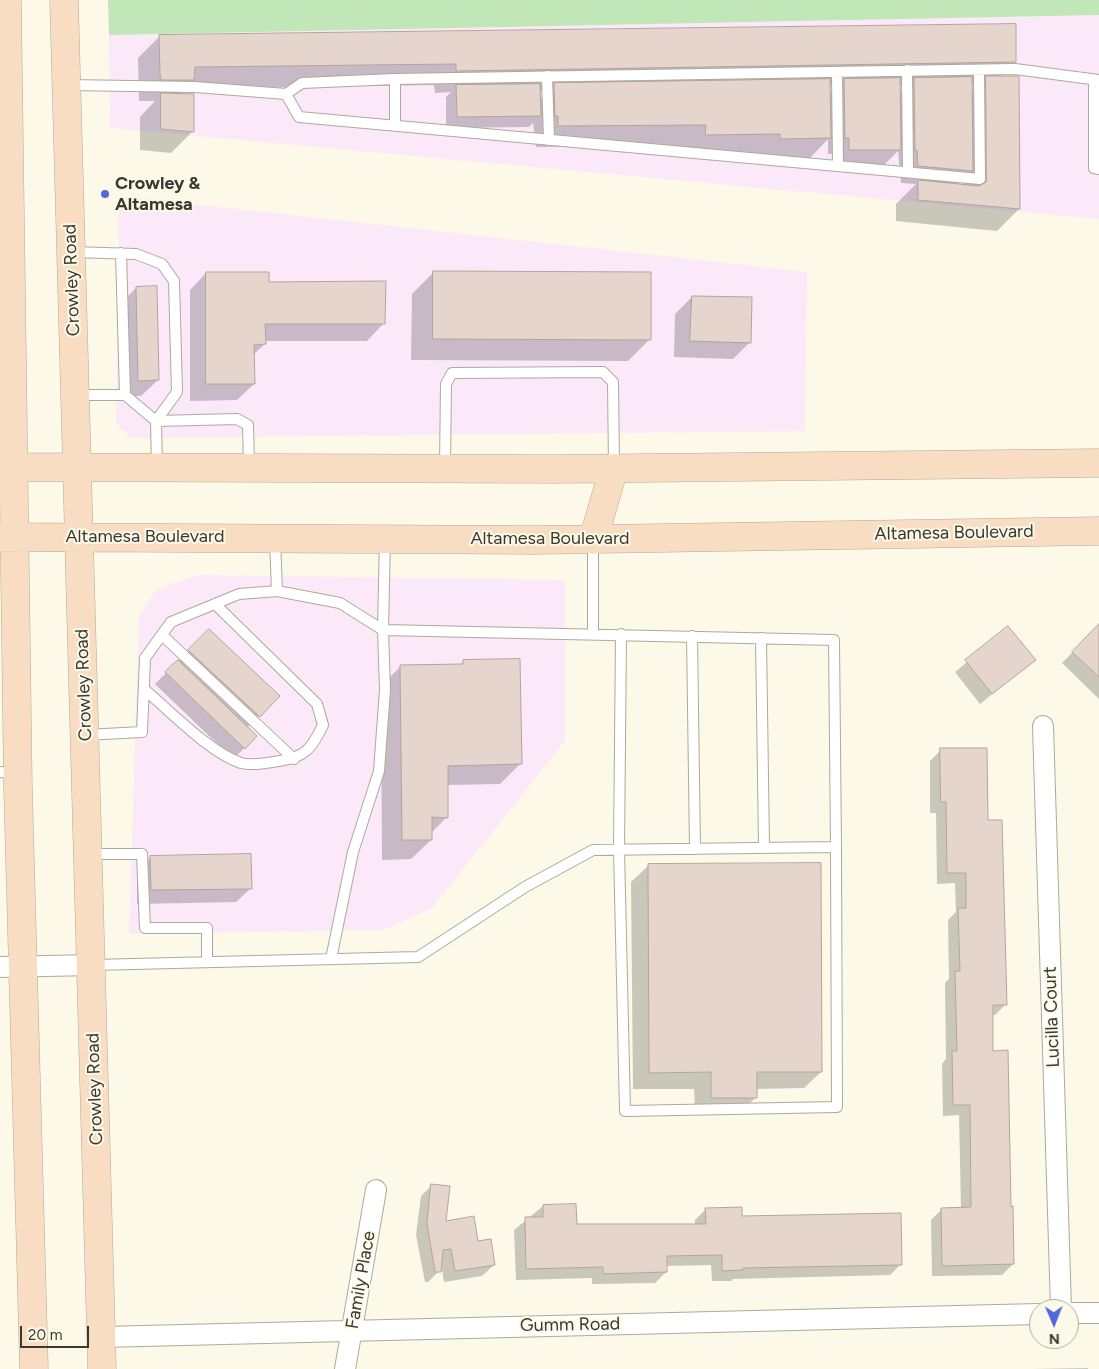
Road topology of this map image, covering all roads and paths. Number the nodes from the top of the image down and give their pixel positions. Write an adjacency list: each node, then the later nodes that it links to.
1 (7, 0): 22 (main road)
2 (64, 0): 9 (main road, Crowley Road)
3 (907, 70): 4 (lane); 5 (lane); 15 (lane)
4 (979, 70): 8 (lane); 15 (lane)
5 (837, 72): 6 (lane); 13 (lane)
6 (547, 76): 7 (lane); 12 (lane)
7 (395, 79): 10 (lane); 11 (lane)
8 (1097, 80): 14 (lane)
9 (67, 86): 10 (lane); 16 (main road, Crowley Road)
10 (286, 94): 11 (lane)
11 (395, 125): 12 (lane)
12 (549, 140): 13 (lane)
13 (838, 166): 15 (lane)
14 (1099, 169)
15 (908, 172)
16 (71, 252): 17 (lane); 18 (main road, Crowley Road)
17 (121, 253): 19 (lane); 20 (lane)
18 (76, 395): 19 (lane); 23 (main road, Crowley Road)
19 (125, 395): 20 (lane)
20 (156, 421): 24 (lane); 25 (lane)
21 (1099, 463): 27 (main road)
22 (6, 467): 23 (main road); 30 (main road)
23 (77, 467): 24 (main road); 29 (main road, Crowley Road)
24 (157, 467): 25 (main road)
25 (249, 467): 26 (main road)
26 (445, 468): 27 (main road); 27 (lane)
27 (614, 468): 33 (main road)
28 (1099, 531): 33 (main road, Altamesa Boulevard)
29 (80, 536): 30 (main road, Altamesa Boulevard); 31 (main road, Altamesa Boulevard); 44 (main road, Crowley Road)
30 (7, 537): 46 (main road)
31 (275, 537): 32 (main road, Altamesa Boulevard); 34 (lane)
32 (386, 539): 33 (main road, Altamesa Boulevard); 36 (lane)
33 (593, 540): 37 (lane)
34 (277, 592): 35 (lane); 36 (lane)
35 (216, 604): 39 (lane); 45 (lane)
36 (383, 630): 37 (lane); 52 (lane)
37 (593, 633): 38 (lane)
38 (621, 634): 40 (lane); 50 (lane)
39 (162, 635): 42 (lane); 45 (lane)
40 (692, 636): 41 (lane); 49 (lane)
41 (761, 638): 47 (lane); 48 (lane)
42 (144, 689): 44 (lane); 45 (lane)
43 (1043, 726): 57 (street, Lucilla Court)
44 (85, 735): 51 (main road, Crowley Road)
45 (294, 759)
46 (9, 773): 55 (main road)
47 (836, 846): 48 (lane); 50 (lane)
48 (764, 847): 49 (lane)
49 (695, 849): 50 (lane)
50 (619, 850): 52 (lane)
51 (88, 854): 53 (lane); 54 (main road, Crowley Road)
52 (331, 959): 53 (lane)
53 (208, 962): 54 (lane)
54 (92, 965): 55 (street); 62 (main road, Crowley Road)
55 (12, 967): 63 (main road)
56 (376, 1190): 61 (street, Family Place)
57 (1061, 1299)
58 (1079, 1313): 59 (street)
59 (1099, 1313)
60 (1029, 1314): 61 (street, Gumm Road)
61 (352, 1330): 62 (street, Gumm Road); 65 (street, Family Place)
62 (102, 1337): 64 (main road, Crowley Road)
63 (34, 1369)
64 (102, 1369)
65 (345, 1369)

